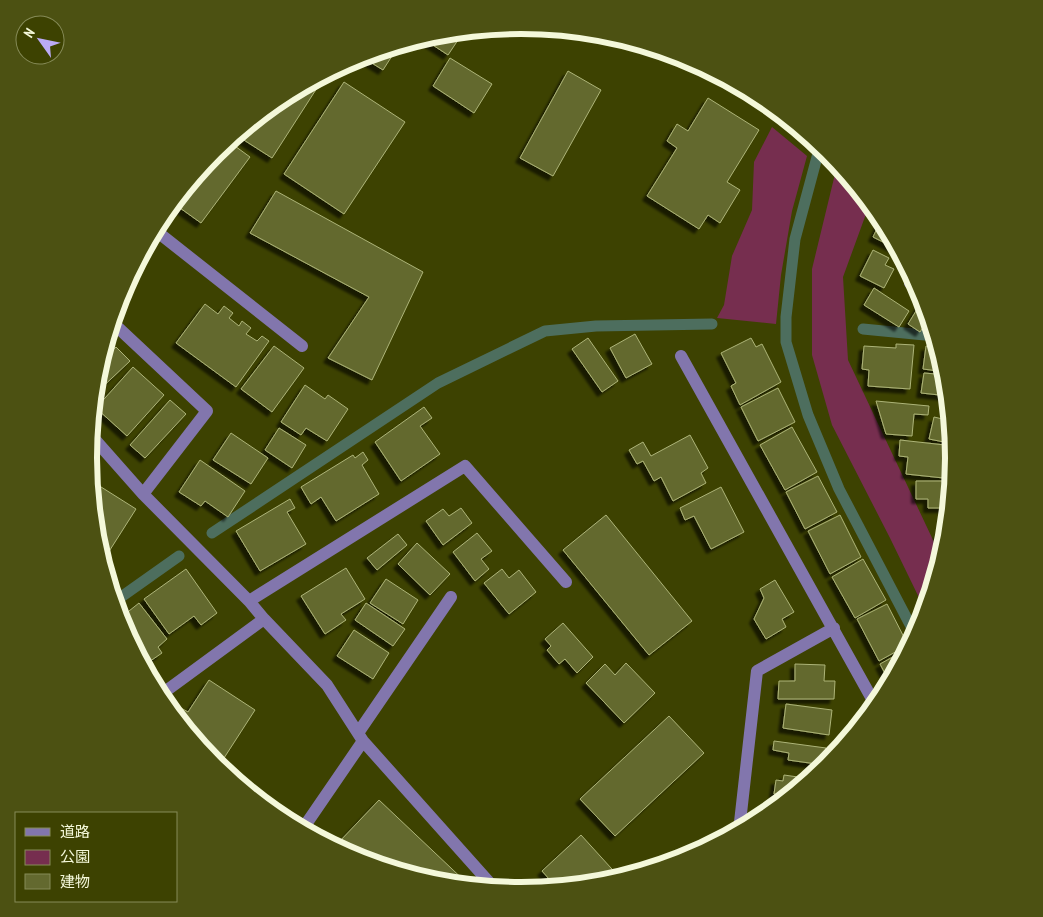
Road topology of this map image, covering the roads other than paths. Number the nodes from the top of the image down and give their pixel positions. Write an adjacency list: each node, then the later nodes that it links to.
1 (161, 235): 3 (street)
2 (117, 327): 6 (street)
3 (302, 346)
4 (681, 356): 11 (street)
5 (98, 442): 6 (street)
6 (144, 494): 9 (street)
7 (566, 582): 9 (street)
8 (451, 597): 14 (street)
9 (249, 601): 10 (street)
10 (264, 619): 12 (street); 14 (street)
11 (834, 628): 13 (street); 15 (street)
12 (166, 691)
13 (872, 698)
14 (360, 737): 16 (street); 17 (street)
15 (740, 822)
16 (306, 824)
17 (489, 882)

